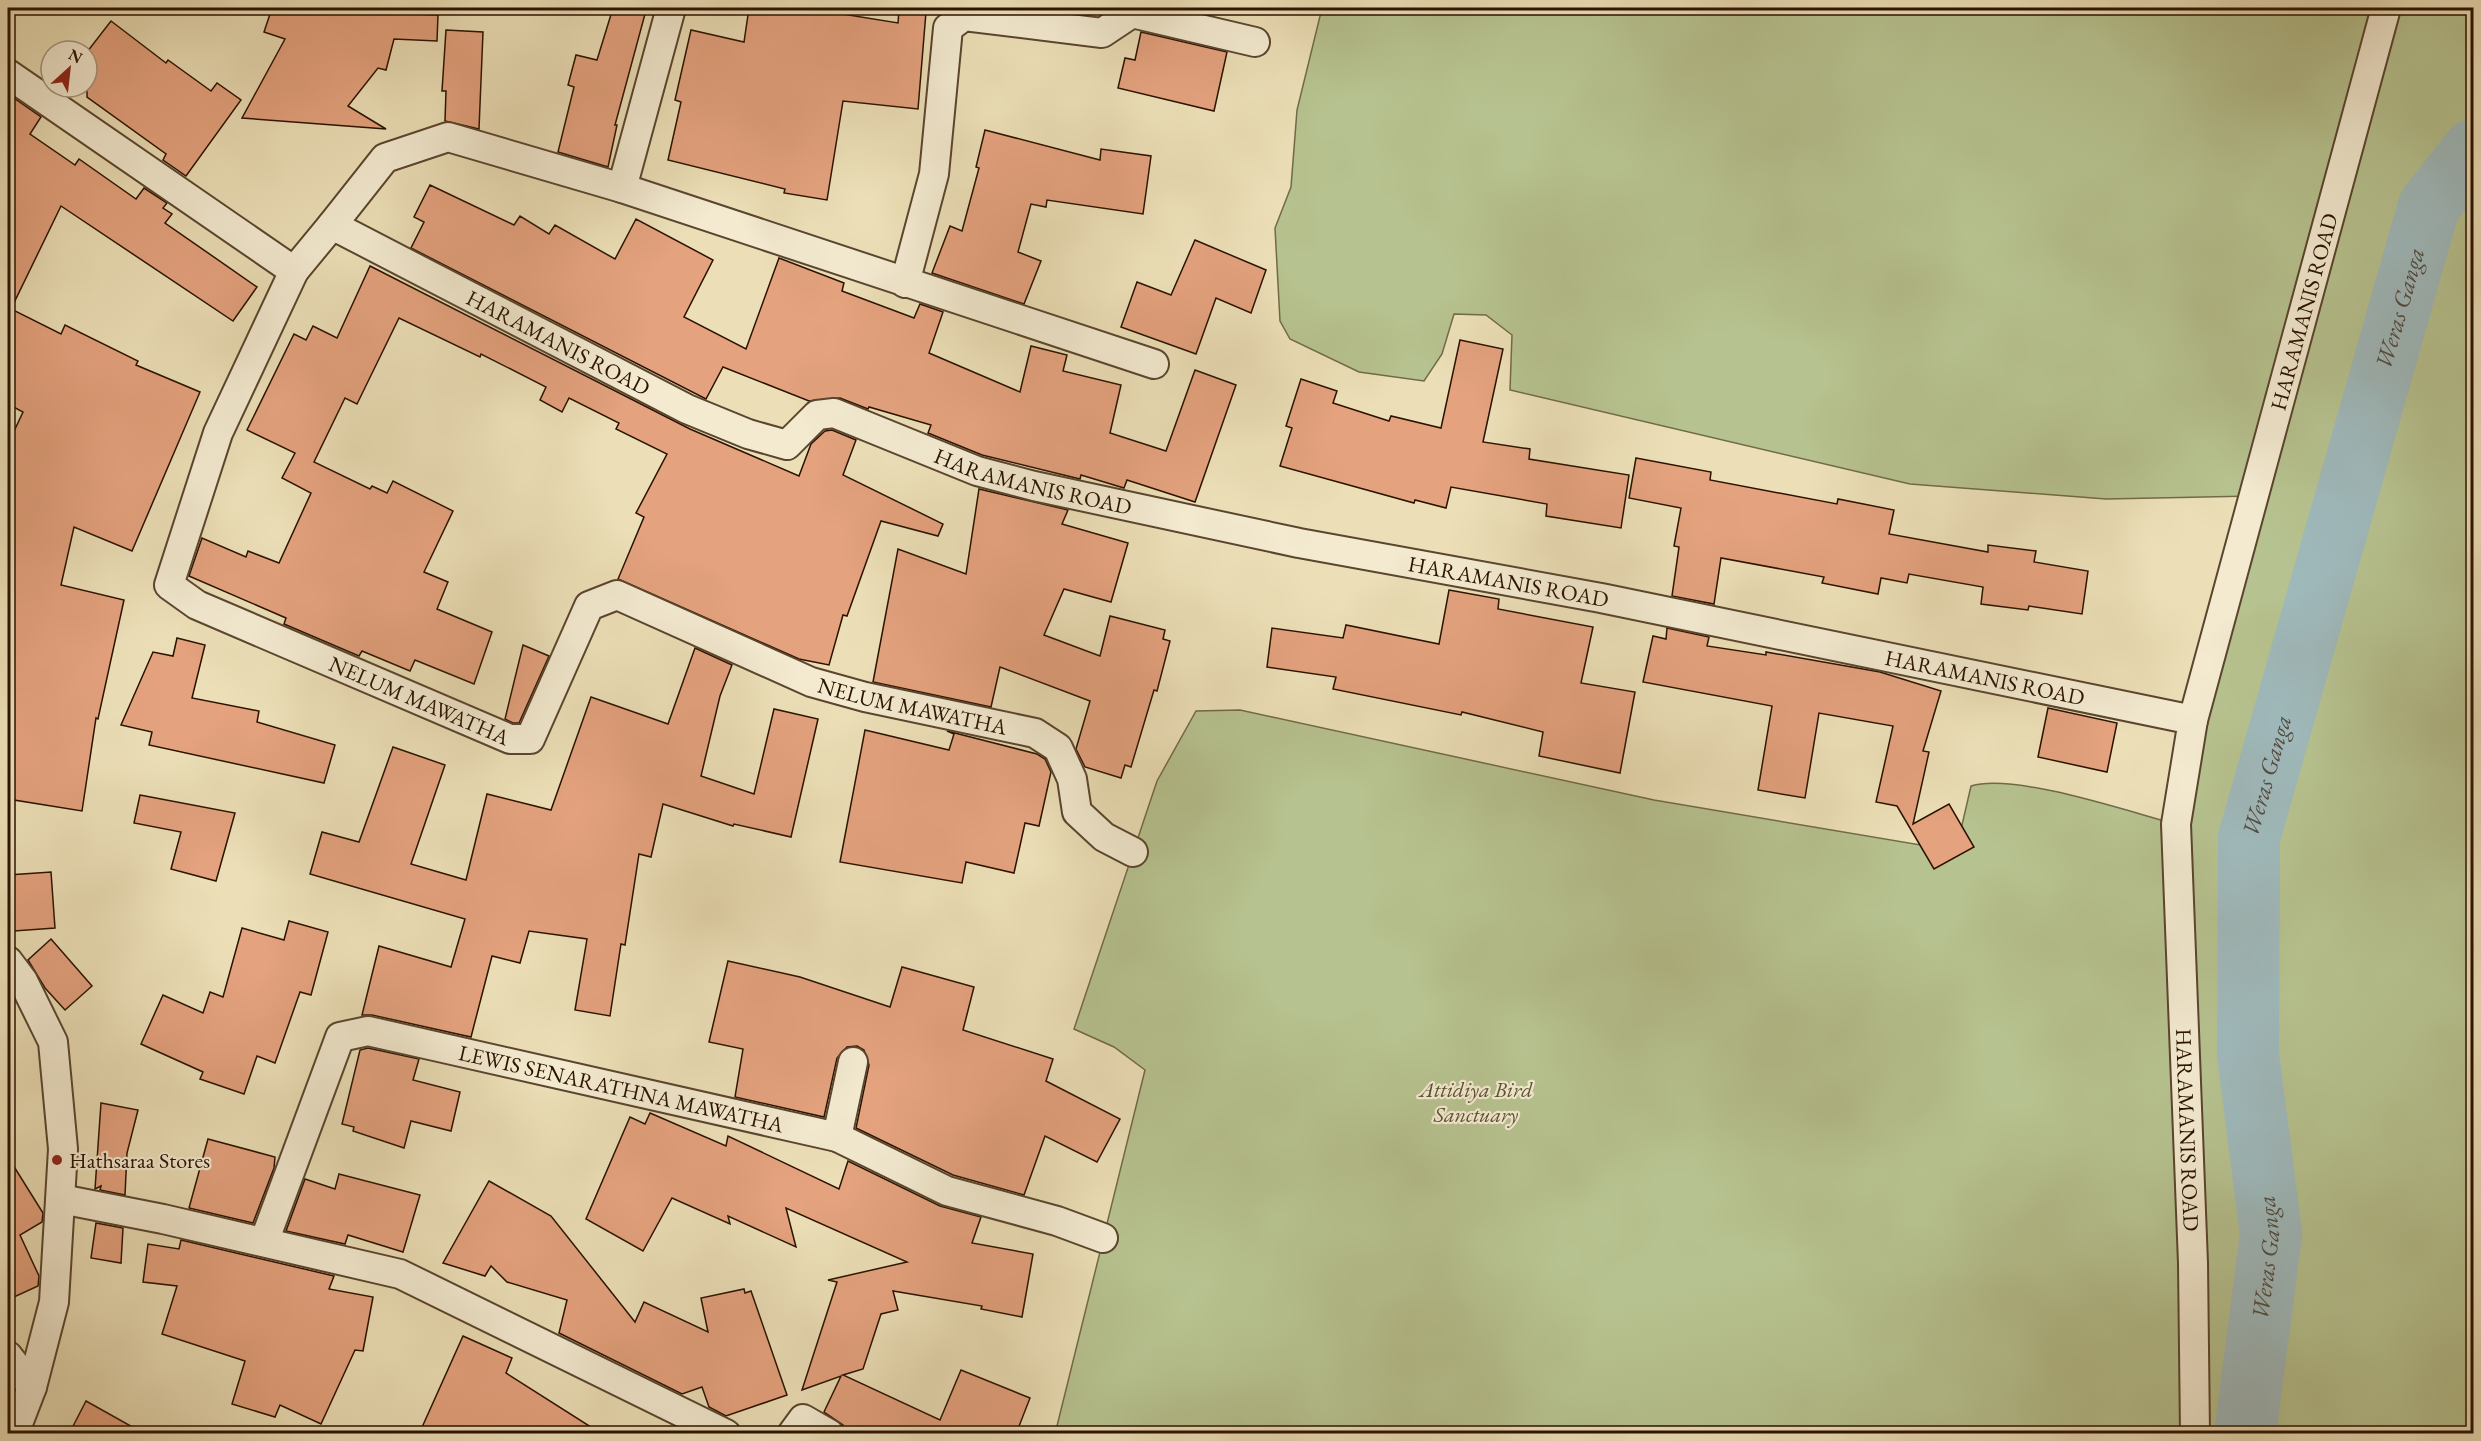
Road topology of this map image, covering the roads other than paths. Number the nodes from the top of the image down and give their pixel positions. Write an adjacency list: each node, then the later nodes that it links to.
1 (671, 8): 5 (street)
2 (2386, 8): 10 (street, HARAMANIS ROAD)
3 (1255, 42): 8 (street)
4 (8, 74): 7 (street)
5 (622, 188): 6 (street); 8 (street)
6 (332, 225): 7 (street); 10 (street, HARAMANIS ROAD)
7 (294, 272): 11 (street, NELUM MAWATHA)
8 (905, 282): 9 (street)
9 (1154, 364)
10 (2193, 720): 24 (street, HARAMANIS ROAD)
11 (1133, 852)
12 (8, 960): 15 (street)
13 (853, 1062): 14 (street)
14 (837, 1137): 16 (street, LEWIS SENARATHNA MAWATHA); 17 (street, LEWIS SENARATHNA MAWATHA)
15 (61, 1199): 17 (street); 19 (street)
16 (1103, 1238)
17 (264, 1242): 21 (street)
18 (8, 1356): 19 (street)
19 (32, 1387): 20 (street)
20 (15, 1434)
21 (726, 1434)
22 (792, 1434): 23 (street)
23 (829, 1434)
24 (2195, 1434)

